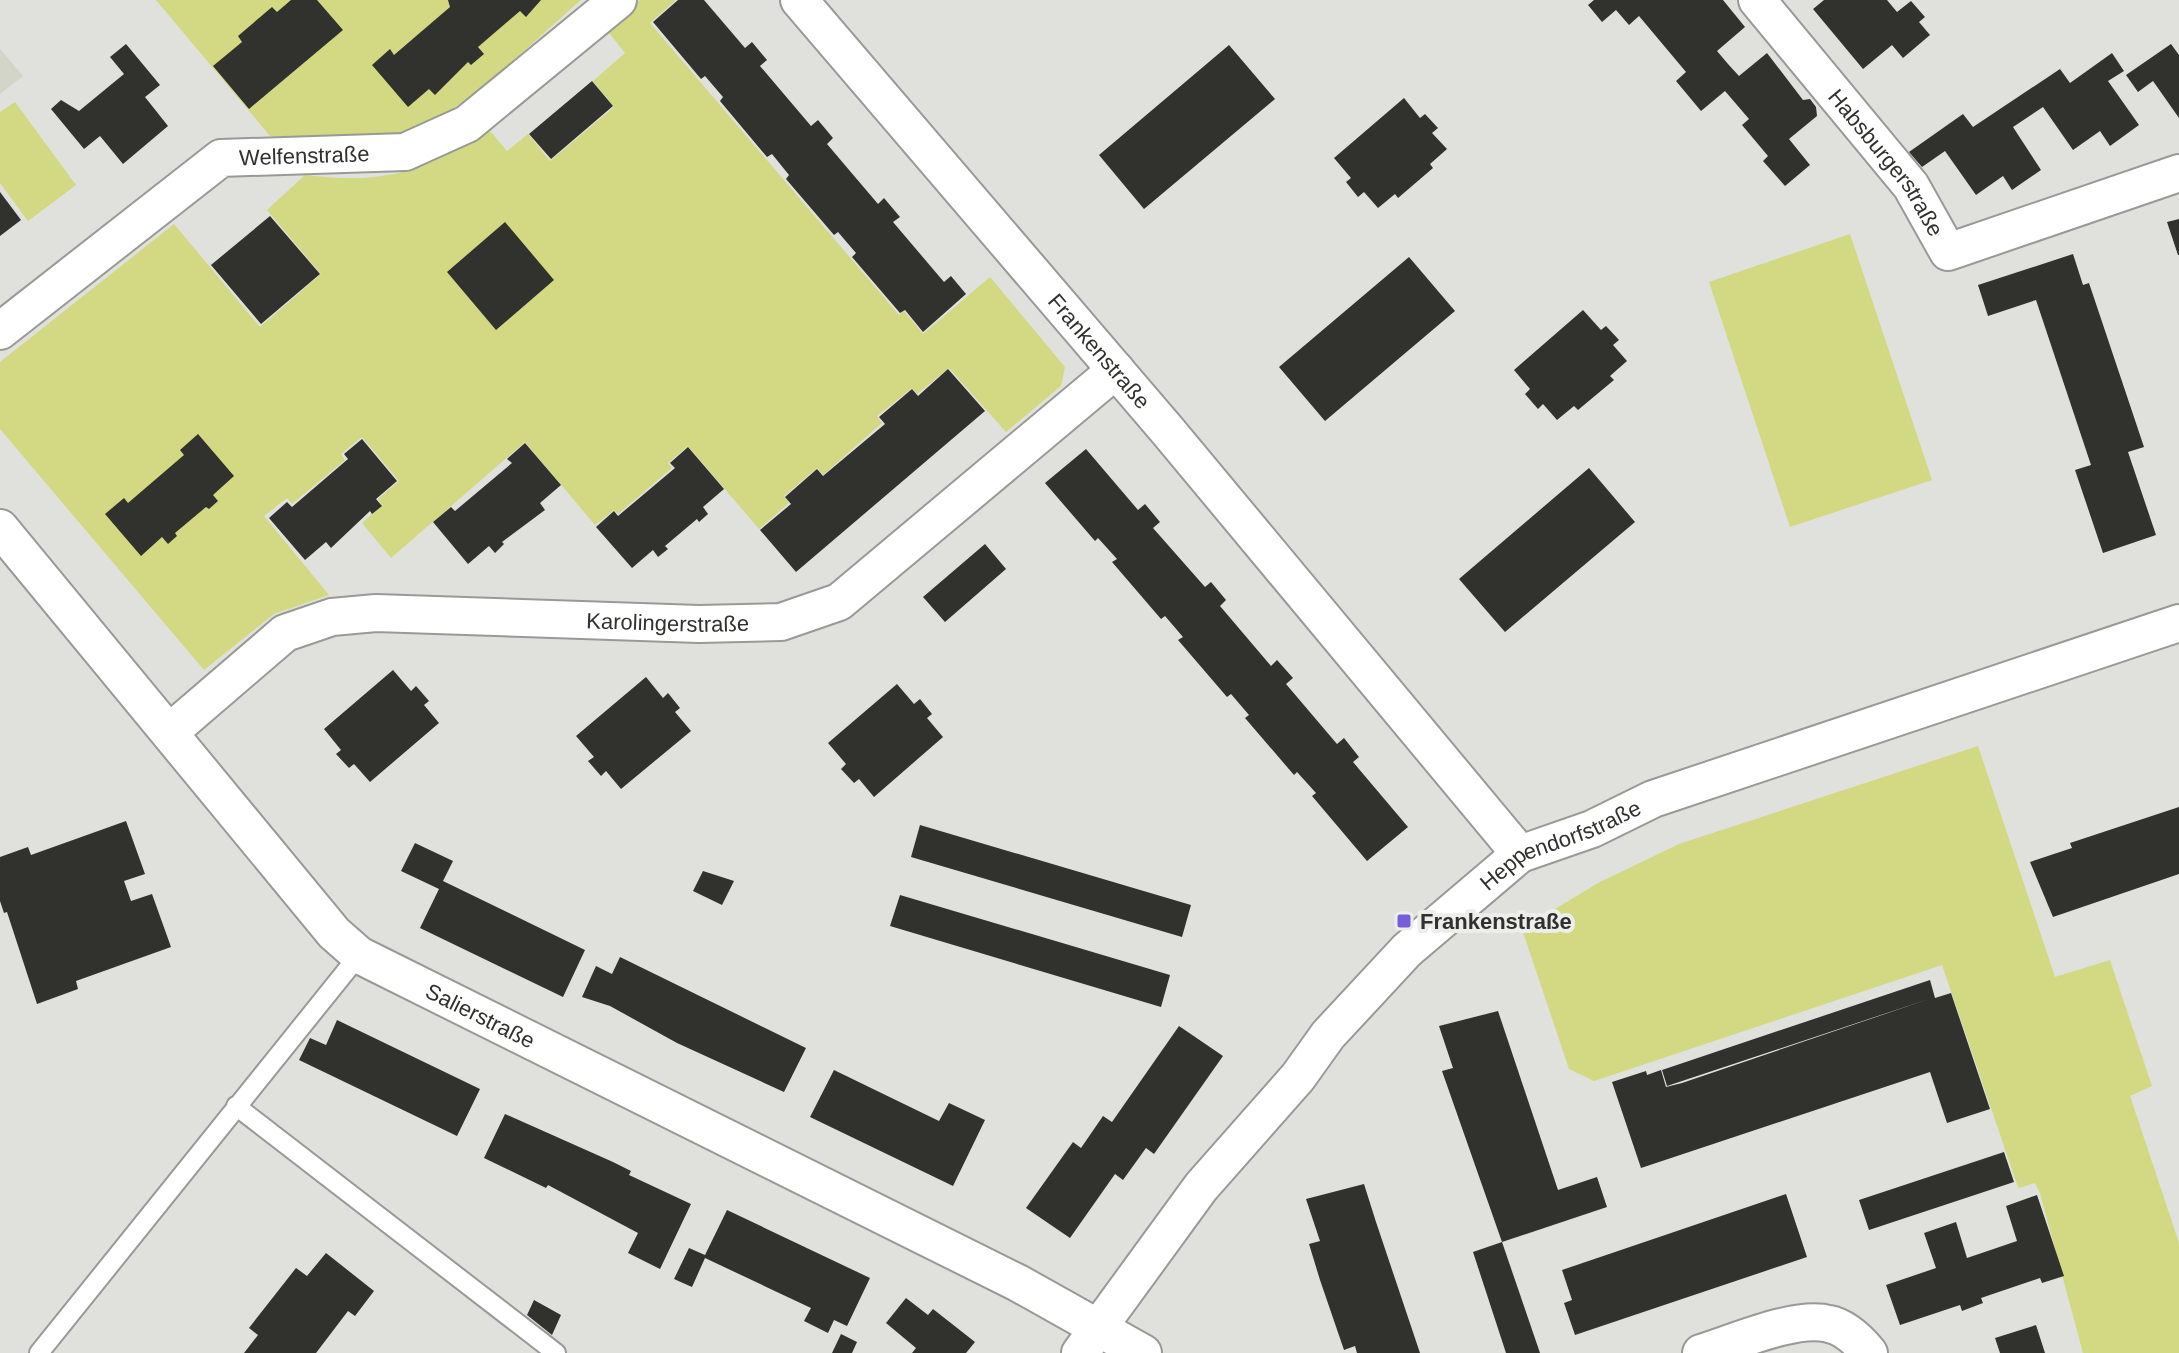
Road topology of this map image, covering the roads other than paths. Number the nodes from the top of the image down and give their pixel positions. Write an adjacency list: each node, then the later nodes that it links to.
1 (618, 0): 5 (street, Welfenstraße)
2 (799, 0): 6 (street, Frankenstraße)
3 (1757, 0): 4 (street, Habsburgerstraße)
4 (2179, 173)
5 (0, 331)
6 (1116, 370): 9 (street, Karolingerstraße); 10 (street, Frankenstraße)
7 (0, 528): 9 (street, Salierstraße)
8 (2179, 623): 10 (street, Heppendorfstraße)
9 (171, 731): 11 (street, Salierstraße)
10 (1520, 854): 13 (street, Heppendorfstraße)
11 (359, 955): 12 (lane); 13 (street, Salierstraße)
12 (236, 1106): 14 (lane); 15 (lane)
13 (1089, 1341): 16 (street, Salierstraße)
14 (39, 1353)
15 (556, 1353)
16 (1143, 1353)
17 (1701, 1353): 18 (street)
18 (1869, 1353)

